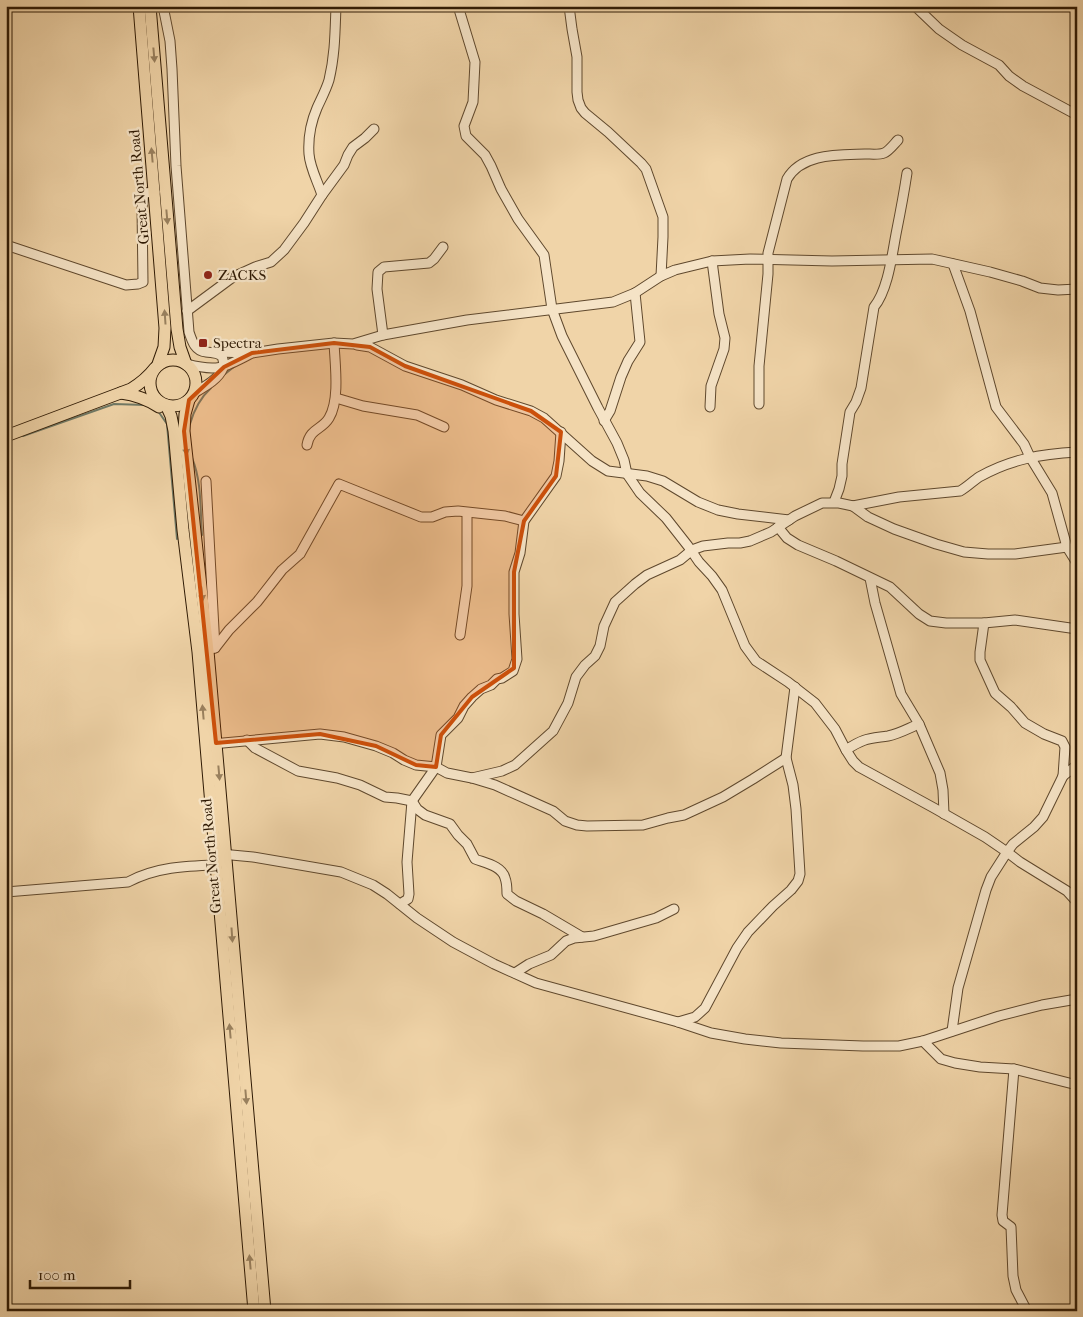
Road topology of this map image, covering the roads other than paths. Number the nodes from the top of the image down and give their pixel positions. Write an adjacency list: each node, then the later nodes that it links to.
1 (139, 6): 12 (main road, Great North Road, one-way to 1)
2 (150, 6): 30 (main road, Great North Road, one-way to 30)
3 (163, 6): 24 (street)
4 (336, 6): 13 (street)
5 (458, 6): 23 (street)
6 (570, 6): 20 (street)
7 (914, 6): 8 (street)
8 (1077, 115)
9 (374, 129): 13 (street)
10 (898, 140): 16 (street)
11 (908, 173): 17 (street)
12 (155, 192): 14 (street); 31 (main road, Great North Road, one-way to 12)
13 (322, 195): 24 (street)
14 (6, 246)
15 (443, 247): 25 (street)
16 (768, 259): 17 (street); 18 (street); 37 (street)
17 (892, 259): 19 (street); 50 (street)
18 (712, 261): 20 (street); 39 (street)
19 (953, 264): 21 (street); 47 (street)
20 (661, 276): 22 (street)
21 (1077, 289)
22 (635, 293): 23 (street); 41 (street)
23 (552, 309): 25 (street); 41 (street)
24 (187, 311): 28 (street)
25 (383, 336): 27 (street)
26 (334, 343): 27 (street); 29 (street); 35 (street)
27 (352, 344): 43 (street)
28 (216, 352): 29 (street); 32 (street)
29 (252, 353): 32 (street)
30 (186, 364): 31 (main road); 32 (street); 34 (main road)
31 (157, 366): 33 (main road); 38 (main road)
32 (224, 367): 34 (street)
33 (121, 393): 36 (main road); 44 (main road)
34 (192, 397): 38 (main road); 63 (main road, Great North Road, one-way to 63)
35 (336, 398): 42 (street); 45 (street)
36 (149, 400): 38 (main road); 40 (main road)
37 (759, 404)
38 (165, 405): 40 (main road, Great North Road)
39 (710, 407)
40 (171, 418): 63 (main road, Great North Road)
41 (604, 421): 48 (street)
42 (444, 426)
43 (561, 432): 48 (street); 54 (street)
44 (6, 436)
45 (308, 444)
46 (1077, 452): 47 (street)
47 (1030, 456): 51 (street); 56 (street)
48 (627, 474): 53 (street); 57 (street)
49 (206, 481): 63 (street)
50 (834, 502): 51 (street); 53 (street)
51 (853, 506): 56 (street)
52 (467, 513): 54 (street); 62 (street); 63 (street)
53 (789, 520): 55 (street)
54 (524, 521): 71 (street)
55 (778, 527): 57 (street); 59 (street)
56 (1067, 547): 58 (street)
57 (692, 550): 64 (street); 73 (street)
58 (1077, 563)
59 (870, 578): 60 (street); 65 (street)
60 (984, 623): 61 (street); 72 (street)
61 (1077, 629)
62 (460, 635)
63 (207, 650): 67 (main road, Great North Road)
64 (795, 687): 68 (street); 69 (street)
65 (919, 724): 68 (street); 75 (street)
66 (247, 740): 67 (street); 71 (street); 74 (street)
67 (211, 744): 77 (main road, Great North Road)
68 (846, 750): 75 (street)
69 (786, 758): 73 (street); 86 (street)
70 (1077, 765): 72 (street)
71 (436, 767): 73 (street); 74 (street)
72 (1063, 776): 76 (street)
73 (472, 778)
74 (412, 801): 81 (street); 83 (street)
75 (944, 814): 76 (street)
76 (1007, 852): 80 (street); 87 (street)
77 (221, 854): 78 (main road, Great North Road); 81 (street); 92 (main road, Great North Road, one-way to 92)
78 (216, 865): 79 (street); 91 (main road, Great North Road, one-way to 78)
79 (6, 892)
80 (1077, 902)
81 (400, 904): 84 (street)
82 (674, 909): 83 (street)
83 (582, 937): 84 (street)
84 (515, 974): 86 (street)
85 (1077, 999): 87 (street)
86 (678, 1022): 88 (street)
87 (952, 1031): 88 (street)
88 (923, 1041): 89 (street)
89 (1014, 1069): 90 (street); 93 (street)
90 (1077, 1086)
91 (254, 1311)
92 (265, 1311)
93 (1027, 1311)

